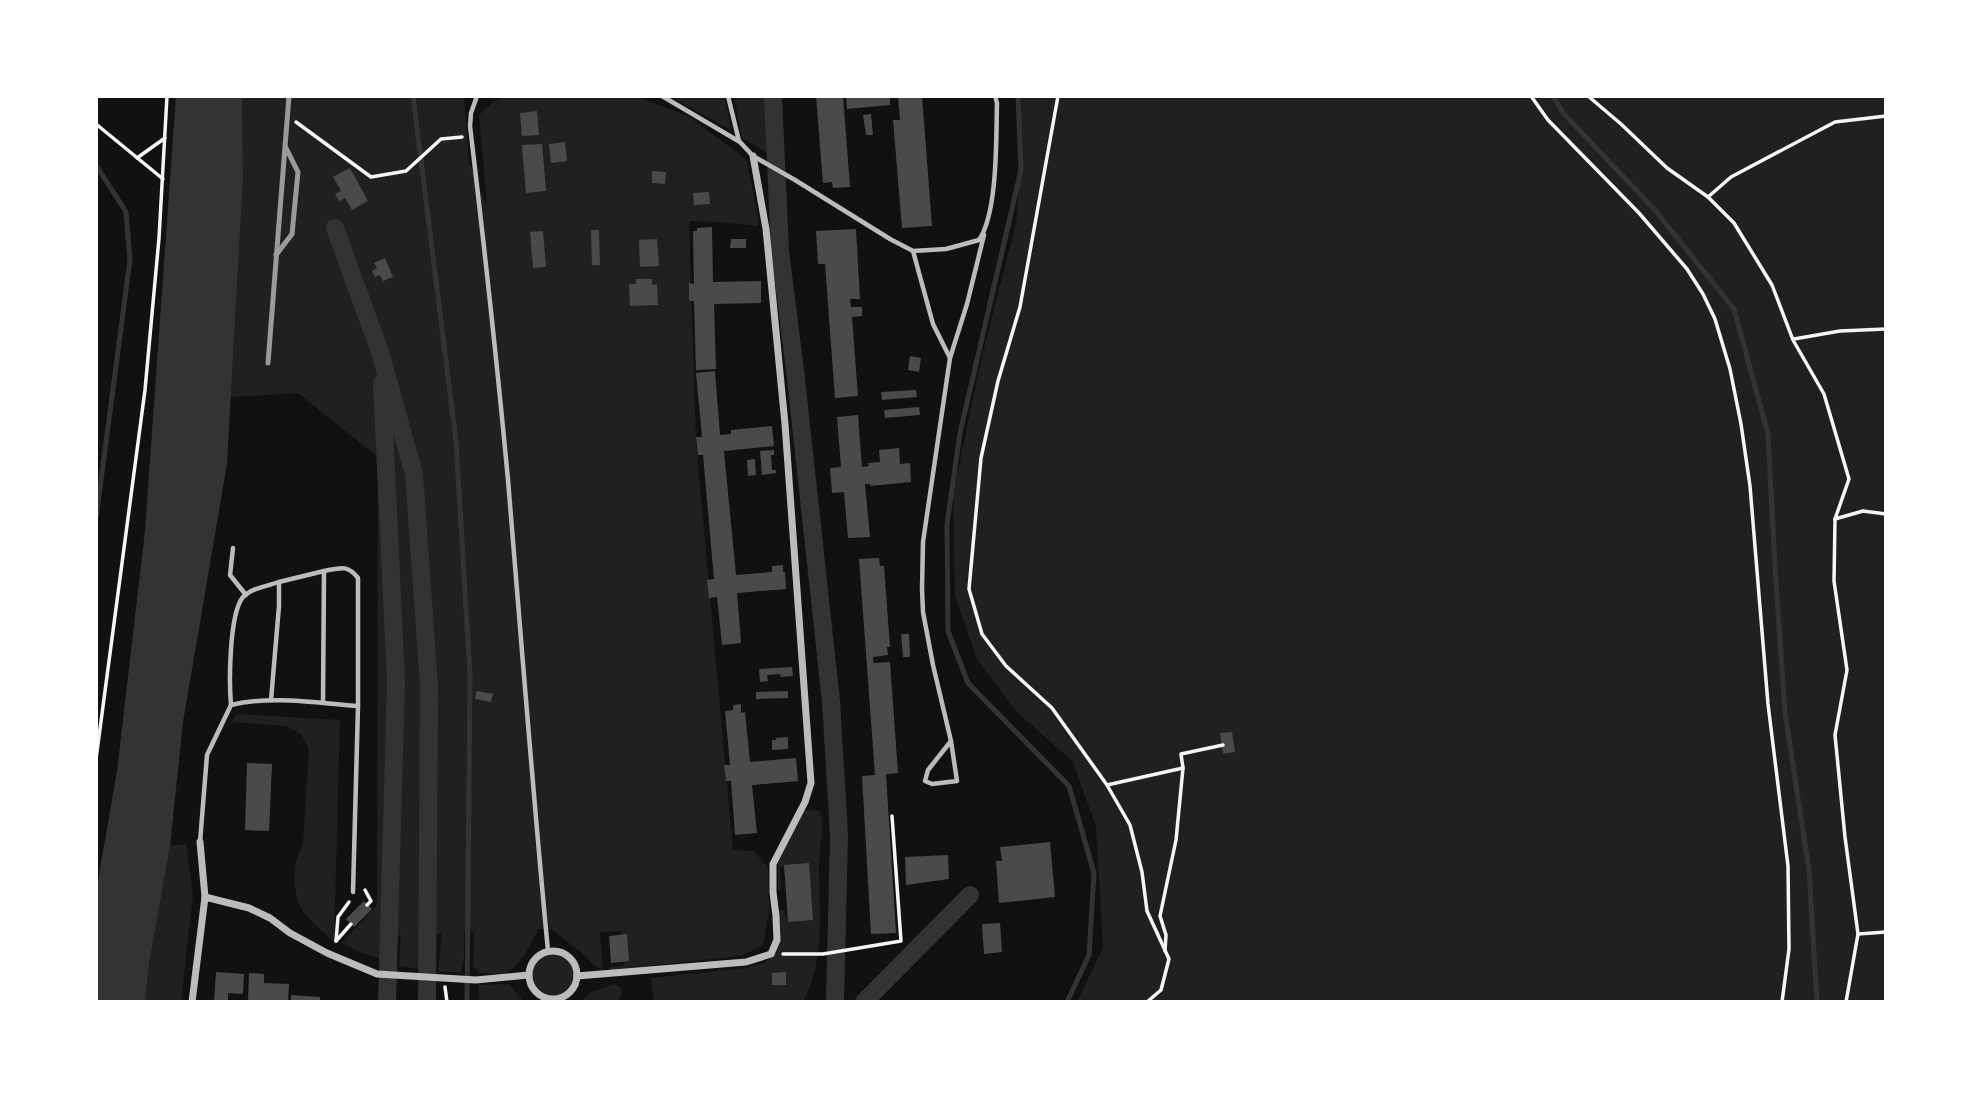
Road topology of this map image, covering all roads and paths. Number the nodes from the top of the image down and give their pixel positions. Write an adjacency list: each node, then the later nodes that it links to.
1 (167, 96): 13 (path)
2 (477, 96): 12 (lane)
3 (662, 96): 14 (lane)
4 (728, 96): 14 (lane)
5 (995, 96): 19 (lane)
6 (1058, 96): 38 (path)
7 (1531, 96): 58 (path)
8 (1588, 96): 18 (path)
9 (1886, 116): 18 (path)
10 (296, 122): 12 (path)
11 (96, 124): 16 (path)
12 (471, 135): 49 (lane)
13 (165, 138): 16 (path); 17 (path)
14 (740, 142): 15 (lane)
15 (753, 156): 20 (lane); 52 (street)
16 (137, 158): 17 (path)
17 (163, 179): 36 (path)
18 (1708, 197): 22 (path)
19 (985, 230): 20 (lane); 23 (lane)
20 (913, 251): 23 (lane)
21 (1886, 329): 22 (path)
22 (1793, 340): 25 (path)
23 (950, 358): 34 (lane)
24 (1886, 514): 25 (path)
25 (1835, 519): 47 (path)
26 (233, 548): 29 (lane)
27 (324, 571): 28 (lane); 31 (lane); 33 (lane)
28 (279, 582): 29 (lane); 30 (lane)
29 (246, 595): 32 (lane)
30 (271, 700): 31 (lane); 32 (lane)
31 (323, 704): 33 (lane)
32 (231, 705): 40 (lane)
33 (359, 706): 42 (lane)
34 (951, 741): 34 (lane)
35 (1223, 745): 37 (path)
36 (96, 759)
37 (1183, 768): 38 (path); 50 (path)
38 (1107, 785): 50 (path)
39 (892, 816): 52 (path)
40 (200, 842): 43 (street)
41 (365, 890): 44 (path)
42 (353, 895): 48 (path)
43 (205, 897): 51 (street); 56 (street)
44 (368, 905)
45 (351, 924): 48 (path)
46 (1886, 932): 47 (path)
47 (1858, 934): 59 (path)
48 (336, 941): 51 (path)
49 (548, 951): 53 (street); 54 (street)
50 (1165, 951): 57 (path)
51 (327, 953): 53 (street)
52 (771, 954): 54 (street)
53 (528, 975): 55 (street)
54 (577, 976): 55 (street)
55 (554, 1000)
56 (192, 1002)
57 (1147, 1002)
58 (1782, 1002)
59 (1846, 1002)

